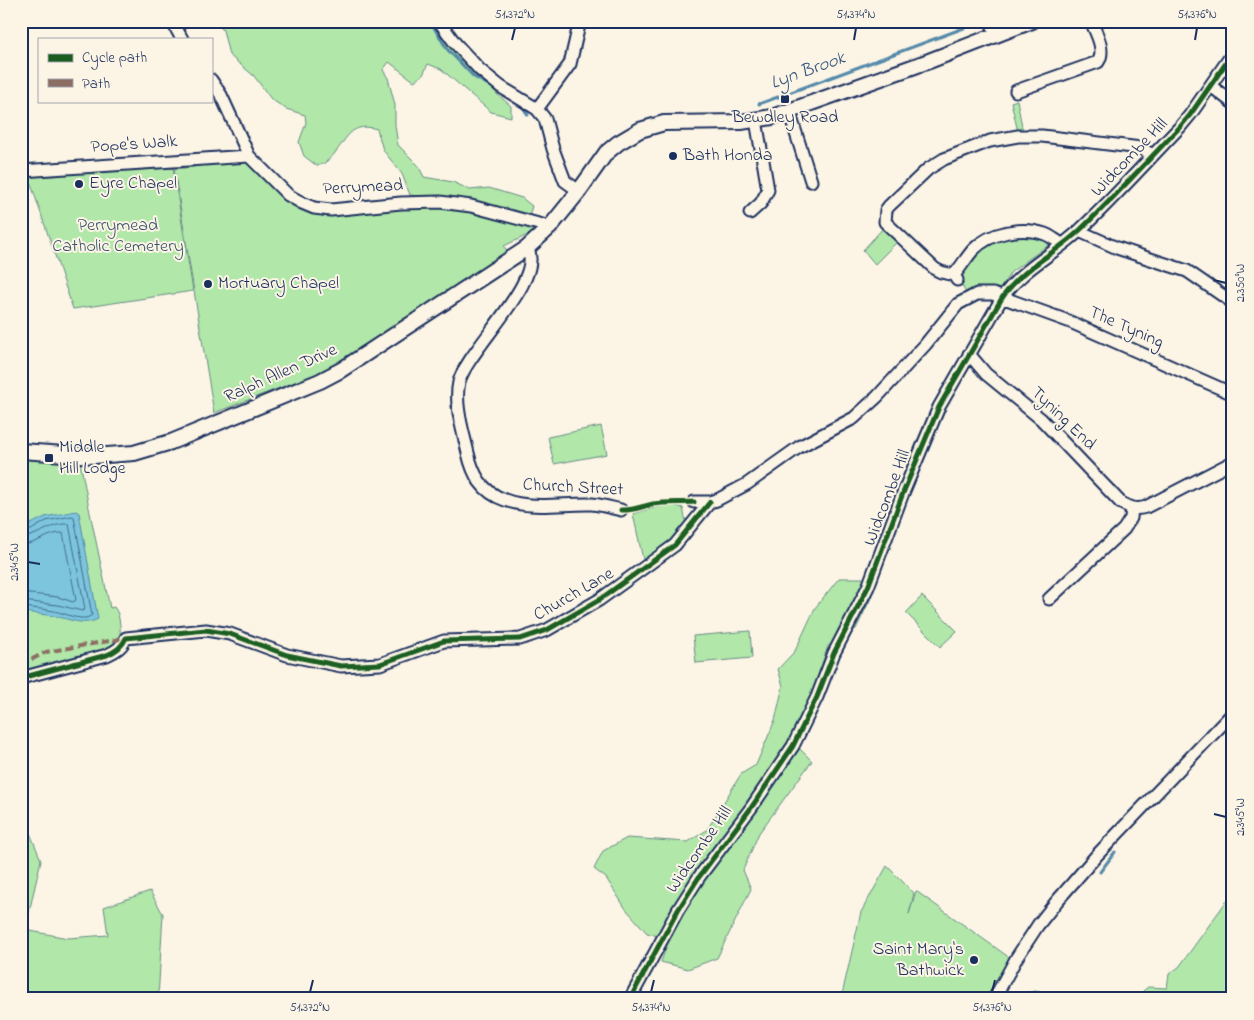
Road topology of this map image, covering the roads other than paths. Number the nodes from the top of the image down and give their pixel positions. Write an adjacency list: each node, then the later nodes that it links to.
1 (172, 21): 7 (street)
2 (439, 21): 13 (street)
3 (580, 21): 13 (street)
4 (1032, 21): 6 (main road, Ralph Allen Drive)
5 (1091, 21): 11 (street)
6 (994, 28): 14 (main road, Ralph Allen Drive)
7 (181, 38)
8 (1233, 53): 10 (street, Widcombe Hill)
9 (212, 82): 17 (street, Perrymead)
10 (1211, 86): 12 (street); 16 (street, Widcombe Hill)
11 (1016, 91)
12 (1233, 103)
13 (538, 109): 20 (street)
14 (789, 111): 15 (main road, Ralph Allen Drive); 19 (street)
15 (756, 120): 20 (main road, Ralph Allen Drive); 21 (street)
16 (1152, 155): 23 (street, Widcombe Hill); 24 (street)
17 (249, 156): 18 (street, Pope's Walk); 22 (street, Perrymead)
18 (21, 171)
19 (811, 181)
20 (580, 191): 22 (main road, Ralph Allen Drive)
21 (750, 213)
22 (550, 227): 25 (main road, Ralph Allen Drive)
23 (1079, 231): 24 (street, Widcombe Hill); 27 (street)
24 (1062, 244): 26 (street, Widcombe Hill)
25 (527, 248): 30 (main road, Ralph Allen Drive); 35 (street, Church Street)
26 (1002, 298): 28 (street, Widcombe Hill); 29 (street, The Tyning); 33 (street)
27 (1232, 302)
28 (969, 354): 34 (street, Tyning End); 39 (street, Widcombe Hill)
29 (1233, 394)
30 (21, 451)
31 (1233, 462): 34 (street)
32 (694, 502): 33 (street)
33 (710, 502): 37 (street, Church Lane)
34 (1132, 508): 36 (street)
35 (622, 510)
36 (1049, 599)
37 (21, 678)
38 (1233, 713): 40 (street)
39 (630, 999)
40 (994, 999)

